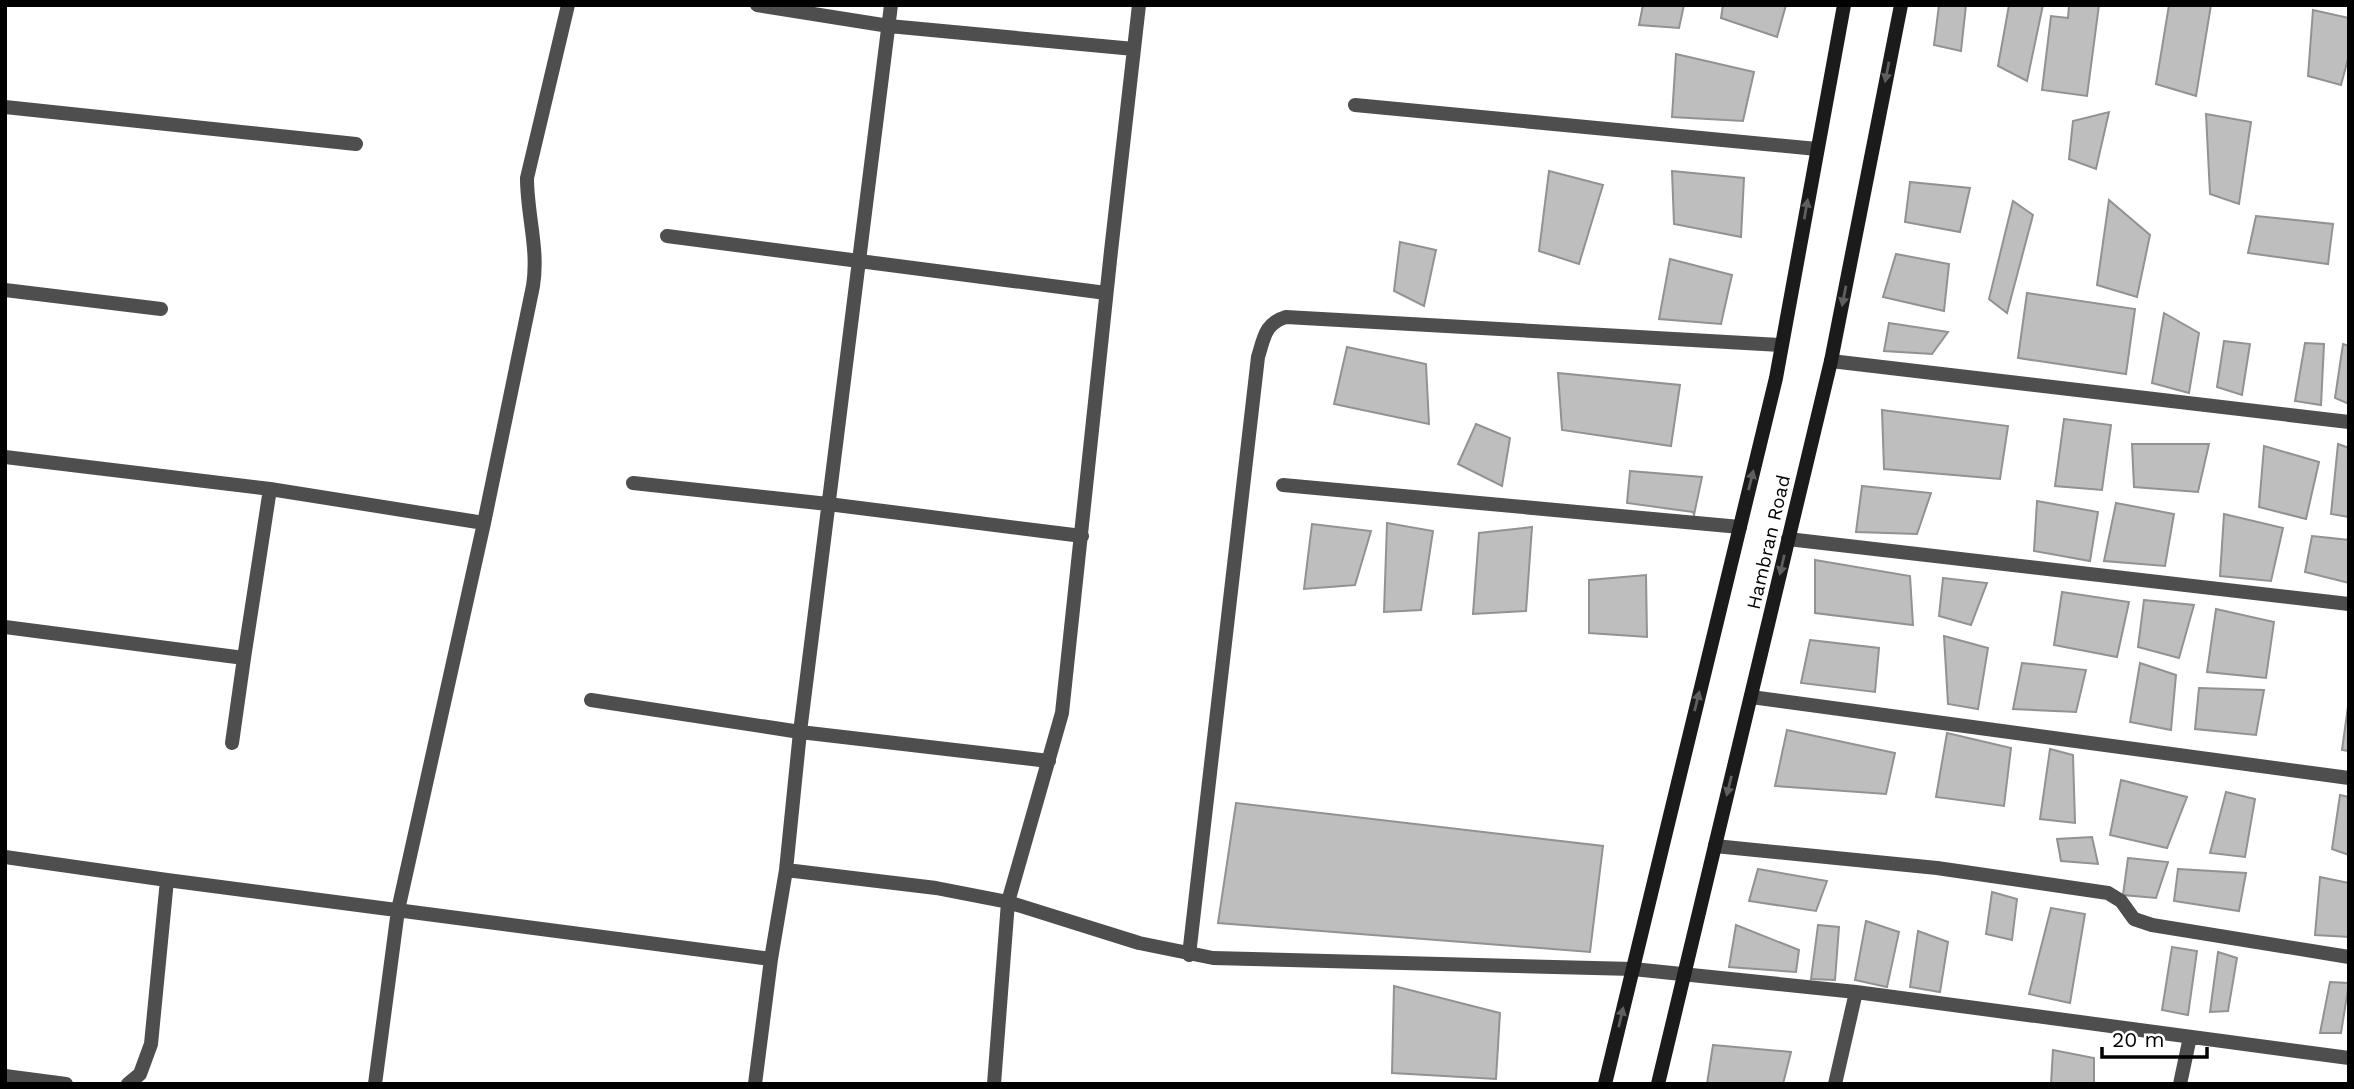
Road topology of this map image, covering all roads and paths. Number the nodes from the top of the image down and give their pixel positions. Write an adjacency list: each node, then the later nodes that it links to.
1 (568, 5): 26 (street)
2 (757, 5): 7 (street)
3 (891, 5): 7 (street)
4 (1139, 5): 8 (street)
5 (1844, 5): 12 (main road, Hambran Road)
6 (1900, 5): 19 (main road, Hambran Road, one-way to 19)
7 (889, 26): 8 (street); 14 (street)
8 (1134, 49): 16 (street)
9 (1355, 105): 12 (street)
10 (5, 107): 11 (street)
11 (356, 144)
12 (1817, 149): 18 (main road, Hambran Road, one-way to 12)
13 (667, 236): 14 (street)
14 (859, 261): 16 (street); 25 (street)
15 (5, 290): 17 (street)
16 (1106, 293): 28 (street)
17 (160, 309)
18 (1782, 345): 27 (main road, Hambran Road, one-way to 18); 45 (street)
19 (1831, 361): 20 (street); 29 (main road, Hambran Road)
20 (2349, 422)
21 (5, 457): 24 (street)
22 (634, 483): 25 (street)
23 (1283, 485): 27 (street)
24 (270, 489): 26 (street); 32 (street)
25 (828, 504): 28 (street); 35 (street)
26 (484, 523): 44 (street)
27 (1740, 527): 48 (main road, Hambran Road, one-way to 27)
28 (1082, 536): 37 (street)
29 (1788, 539): 30 (street); 33 (main road, Hambran Road, one-way to 33)
30 (2349, 604)
31 (5, 627): 32 (street)
32 (244, 658): 36 (street)
33 (1751, 697): 38 (street); 39 (main road, Hambran Road, one-way to 39)
34 (592, 699): 35 (street)
35 (800, 732): 37 (street); 41 (street)
36 (232, 743)
37 (1049, 761): 43 (street)
38 (2349, 778)
39 (1715, 846): 46 (street); 49 (main road, Hambran Road)
40 (5, 857): 42 (street)
41 (786, 870): 43 (street); 47 (street)
42 (167, 880): 44 (street); 55 (street)
43 (1008, 902): 45 (street); 58 (street)
44 (398, 910): 47 (street); 56 (street)
45 (1189, 955): 48 (street)
46 (2349, 957)
47 (771, 959): 57 (street)
48 (1633, 969): 49 (street); 59 (main road, Hambran Road, one-way to 48)
49 (1684, 975): 50 (street); 60 (main road, Hambran Road)
50 (1856, 992): 51 (street); 61 (street)
51 (2190, 1037): 52 (street); 62 (street)
52 (2349, 1058)
53 (5, 1076): 54 (street)
54 (66, 1084)
55 (128, 1084)
56 (375, 1084)
57 (755, 1084)
58 (994, 1084)
59 (1605, 1084)
60 (1658, 1084)
61 (1835, 1084)
62 (2180, 1084)

